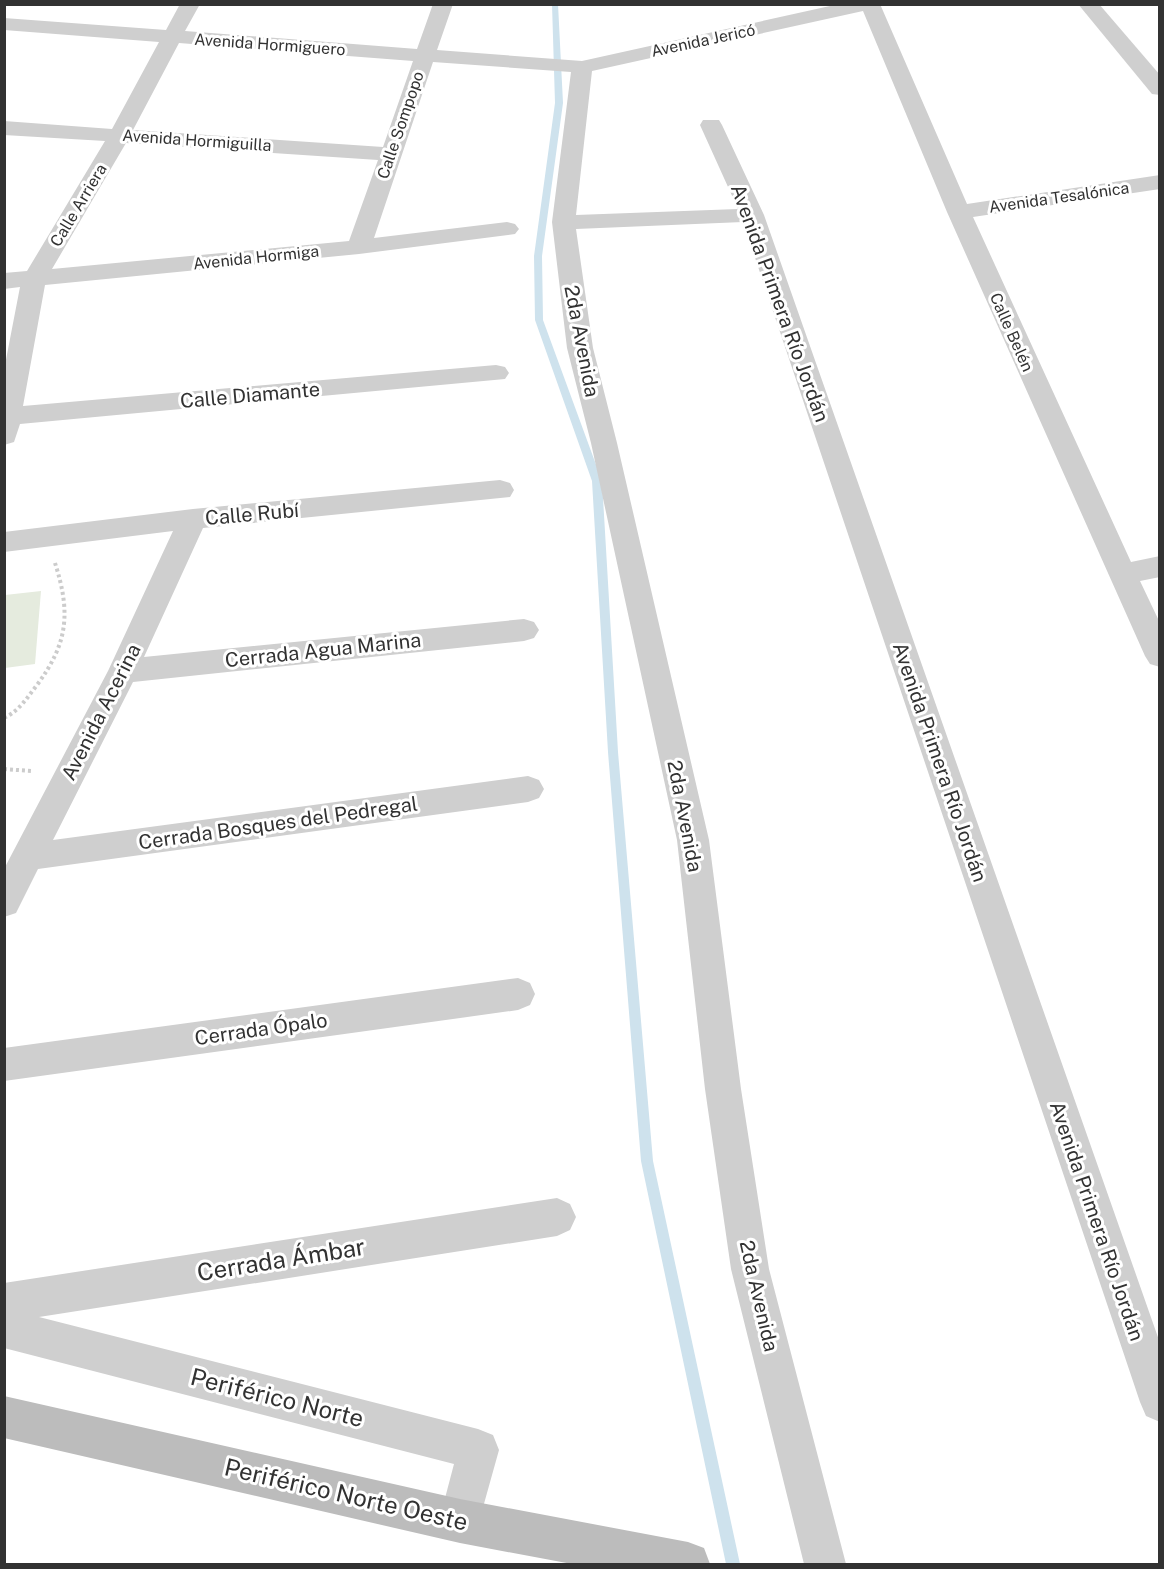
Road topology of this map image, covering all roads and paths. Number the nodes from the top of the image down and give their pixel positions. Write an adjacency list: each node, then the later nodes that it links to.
1 (13, 4): 6 (street)
2 (190, 4): 8 (street, Calle Arriera)
3 (443, 4): 9 (street, Calle Sompopo)
4 (870, 4): 11 (street, Avenida Jericó); 18 (street, Calle Belén)
5 (1088, 4): 12 (street)
6 (4, 18)
7 (4, 24): 8 (street, Avenida Hormiguero)
8 (174, 37): 9 (street, Avenida Hormiguero); 15 (street, Calle Arriera)
9 (424, 55): 10 (street, Avenida Hormiguero); 16 (street, Calle Sompopo)
10 (536, 65): 11 (street, Avenida Jericó)
11 (577, 66): 20 (street, 2da Avenida)
12 (1160, 89)
13 (711, 125): 19 (street, Avenida Primera Río Jordán)
14 (4, 128): 15 (street, Avenida Hormiguilla)
15 (120, 134): 16 (street, Avenida Hormiguilla); 23 (street, Calle Arriera)
16 (389, 154): 22 (street, Calle Sompopo)
17 (1160, 183): 18 (street, Avenida Tesalónica)
18 (958, 212): 32 (street, Calle Belén)
19 (752, 215): 20 (street); 47 (street, Avenida Primera Río Jordán)
20 (564, 222): 52 (street, 2da Avenida)
21 (507, 229): 22 (street, Avenida Hormiga)
22 (359, 247): 23 (street, Avenida Hormiga)
23 (34, 279): 24 (street, Avenida Hormiga); 26 (street)
24 (4, 281)
25 (496, 374): 26 (street, Calle Diamante)
26 (6, 424)
27 (500, 490): 28 (street, Calle Rubí)
28 (193, 519): 29 (street, Calle Rubí); 35 (street, Avenida Acerina)
29 (4, 542)
30 (54, 561): 36 (path)
31 (1160, 566): 32 (street)
32 (1123, 574): 34 (street, Calle Belén)
33 (524, 630): 35 (street, Cerrada Agua Marina)
34 (1160, 656)
35 (123, 671): 40 (street, Avenida Acerina)
36 (4, 718)
37 (4, 769): 38 (path)
38 (31, 771)
39 (528, 789): 40 (street, Cerrada Bosques del Pedregal)
40 (27, 856): 41 (street, Avenida Acerina)
41 (4, 903)
42 (518, 994): 43 (street, Cerrada Ópalo)
43 (4, 1065)
44 (557, 1217): 45 (street, Cerrada Ámbar)
45 (4, 1303)
46 (4, 1328): 49 (street, Periférico Norte)
47 (1160, 1402)
48 (4, 1418): 49 (main road, Periférico Norte Oeste)
49 (460, 1521): 50 (main road, Periférico Norte Oeste)
50 (612, 1558): 51 (main road, Periférico Norte Oeste)
51 (681, 1563)
52 (825, 1564)

